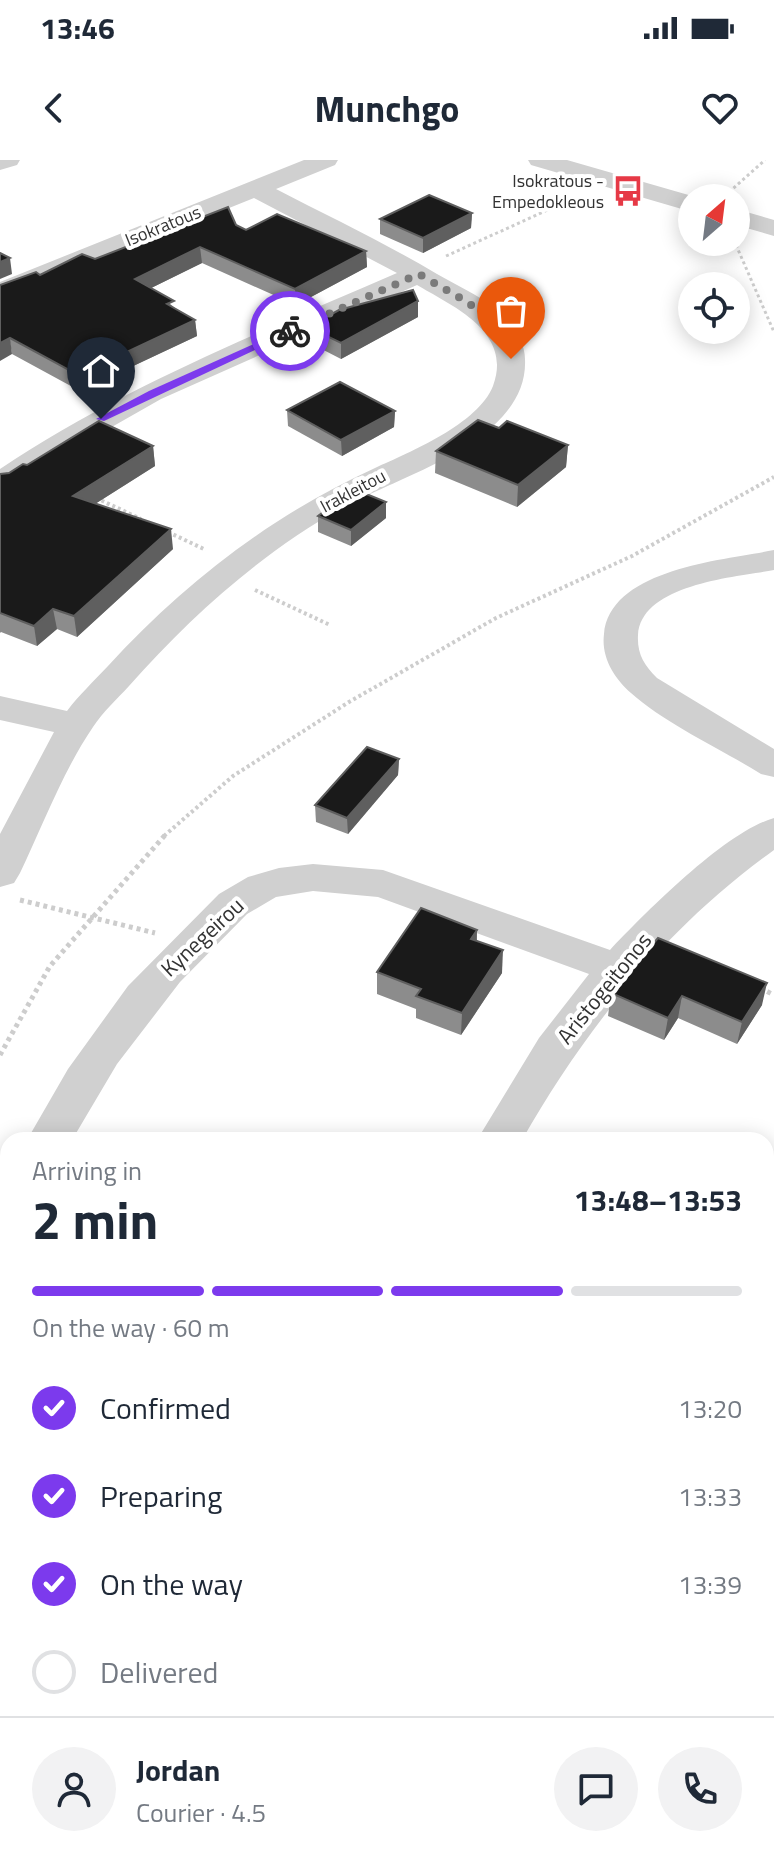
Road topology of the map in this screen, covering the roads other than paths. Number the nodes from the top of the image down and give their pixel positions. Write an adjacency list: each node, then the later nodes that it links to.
1 (8, 160): 4 (street)
2 (326, 160): 5 (street, Isokratous)
3 (540, 160): 6 (street)
4 (0, 163)
5 (255, 189): 9 (street, Irakleitou); 10 (street, Isokratous)
6 (678, 200)
7 (750, 221): 8 (street)
8 (774, 228)
9 (416, 272): 11 (street); 14 (street, Irakleitou)
10 (0, 292)
11 (0, 483)
12 (774, 560): 15 (street)
13 (0, 708): 14 (street)
14 (75, 725): 17 (street, Irakleitou)
15 (774, 765)
16 (774, 831): 18 (street, Aristogeitonos)
17 (8, 886)
18 (615, 967): 19 (street, Kynegeirou); 20 (street, Aristogeitonos)
19 (54, 1132)
20 (504, 1132)

